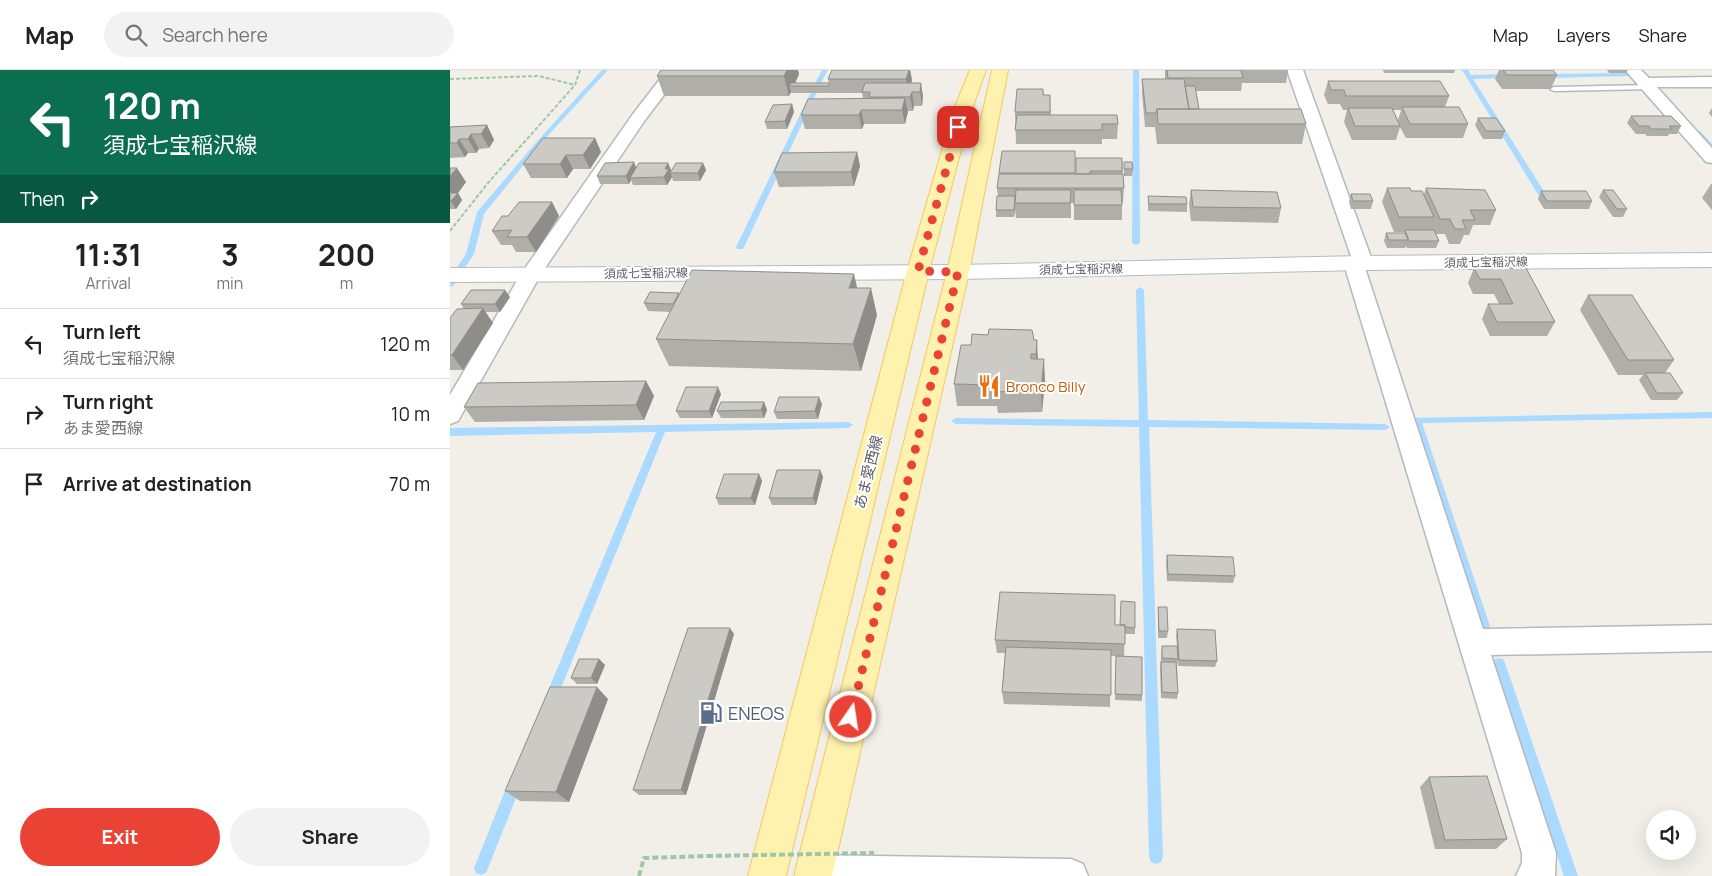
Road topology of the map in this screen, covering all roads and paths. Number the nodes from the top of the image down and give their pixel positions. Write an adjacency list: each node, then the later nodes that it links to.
1 (580, 70): 9 (path)
2 (675, 70): 18 (street)
3 (978, 70): 16 (main road, あま愛西線)
4 (1000, 70): 17 (main road)
5 (1295, 70): 15 (street)
6 (1632, 70): 10 (street)
7 (450, 79): 9 (path)
8 (1712, 82): 10 (street)
9 (575, 85): 13 (path)
10 (1646, 85): 11 (lane); 12 (street)
11 (1554, 88)
12 (1712, 158)
13 (450, 231)
14 (1712, 260): 15 (main road, 須成七宝稲沢線)
15 (1359, 264): 17 (main road, 須成七宝稲沢線); 22 (street)
16 (918, 271): 17 (main road, 須成七宝稲沢線); 18 (main road, 須成七宝稲沢線); 26 (main road, あま愛西線)
17 (958, 272): 24 (main road)
18 (531, 274): 19 (main road, 須成七宝稲沢線); 20 (street)
19 (450, 275)
20 (450, 415)
21 (1712, 638): 22 (street)
22 (1472, 642): 28 (street)
23 (874, 853): 25 (path, bridge)
24 (814, 874): 27 (street)
25 (639, 876)
26 (767, 876)
27 (1071, 876)
28 (1533, 876)

